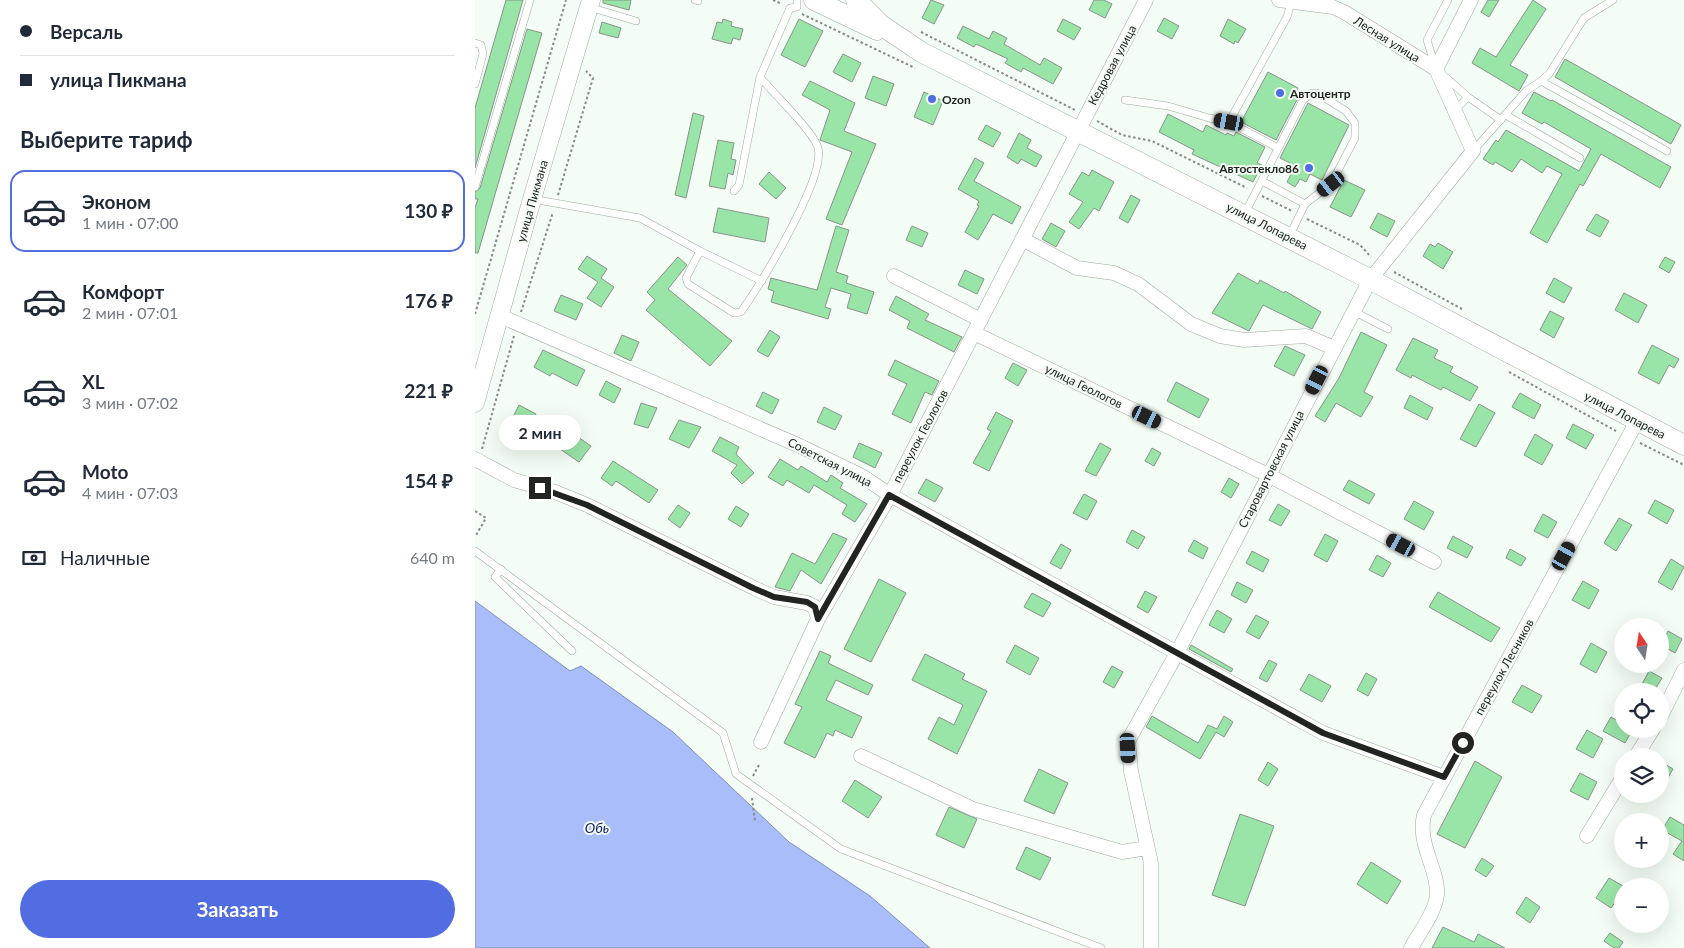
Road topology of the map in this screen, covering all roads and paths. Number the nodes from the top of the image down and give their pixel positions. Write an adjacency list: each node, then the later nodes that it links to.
1 (530, 0): 35 (lane)
2 (566, 0): 51 (path)
3 (773, 0): 14 (path)
4 (797, 0): 14 (lane)
5 (814, 0): 18 (main road)
6 (856, 0): 18 (main road, улица Лопарева)
7 (1146, 0): 28 (street, Кедровая улица)
8 (1448, 0): 20 (lane)
9 (1471, 0): 20 (street)
10 (1613, 0): 22 (lane)
11 (1285, 2): 12 (street, Лесная улица); 29 (lane)
12 (1311, 2): 20 (street, Лесная улица)
13 (590, 4): 15 (lane); 38 (street, улица Пикмана)
14 (790, 8): 18 (path); 21 (lane)
15 (636, 21)
16 (921, 32): 28 (path)
17 (475, 42): 23 (lane)
18 (918, 60): 28 (main road, улица Лопарева)
19 (589, 63): 39 (path)
20 (1436, 69): 24 (lane); 26 (street)
21 (760, 77): 36 (lane); 48 (lane)
22 (1541, 81): 27 (lane); 32 (lane)
23 (475, 84)
24 (1468, 97): 26 (lane); 27 (lane)
25 (1125, 100): 29 (lane)
26 (1455, 110): 31 (street)
27 (1503, 118): 31 (lane); 33 (lane)
28 (1082, 122): 37 (path); 41 (main road, улица Лопарева); 44 (street, переулок Геологов)
29 (1229, 122): 30 (lane)
30 (1279, 148): 34 (lane); 40 (lane)
31 (1473, 151): 46 (street, Старовартовская улица)
32 (1667, 151)
33 (1580, 158)
34 (1262, 181): 37 (lane); 40 (lane)
35 (475, 187)
36 (734, 191)
37 (1256, 193): 41 (lane); 42 (path)
38 (532, 199): 39 (lane); 52 (street, улица Пикмана)
39 (555, 203): 45 (lane); 54 (path)
40 (1305, 204): 42 (lane)
41 (1244, 215): 43 (main road, улица Лопарева)
42 (1300, 215): 43 (lane); 46 (path)
43 (1289, 238): 46 (main road, улица Лопарева)
44 (1022, 239): 53 (street, переулок Геологов); 57 (street)
45 (700, 251): 48 (lane); 48 (lane)
46 (1376, 273): 49 (street, Старовартовская улица); 50 (path); 60 (main road, улица Лопарева)
47 (894, 276): 53 (street)
48 (762, 281)
49 (1353, 311): 55 (lane); 57 (street, Старовартовская улица)
50 (1465, 312)
51 (475, 314)
52 (500, 316): 54 (street, Советская улица); 59 (street, улица Пикмана)
53 (981, 320): 56 (street, переулок Геологов)
54 (518, 322): 62 (path); 65 (street, Советская улица)
55 (1388, 329)
56 (974, 333): 64 (street, улица Геологов); 65 (street, переулок Геологов)
57 (1334, 348): 64 (street, Старовартовская улица)
58 (1504, 369): 60 (path)
59 (475, 403)
60 (1633, 430): 61 (main road, улица Лопарева); 63 (path); 79 (street, переулок Лесников)
61 (1684, 445)
62 (476, 460): 71 (street)
63 (1684, 465)
64 (1268, 476): 69 (street, улица Геологов); 73 (street, Старовартовская улица)
65 (889, 495): 71 (street, переулок Геологов); 73 (street, Советская улица)
66 (475, 511): 67 (path)
67 (475, 537)
68 (475, 551): 70 (lane)
69 (1434, 562)
70 (501, 569): 72 (lane); 80 (lane)
71 (818, 619): 76 (street, переулок Геологов)
72 (572, 651)
73 (1177, 654): 79 (street, Советская улица); 84 (street, Старовартовская улица)
74 (1684, 670): 75 (street)
75 (1669, 700)
76 (761, 742)
77 (861, 756): 84 (street)
78 (760, 763): 80 (path)
79 (1444, 777): 87 (street, переулок Лесников)
80 (750, 783): 82 (path); 85 (lane)
81 (1614, 791): 83 (street)
82 (755, 821)
83 (1587, 836)
84 (1147, 848): 86 (street, Старовартовская улица)
85 (1101, 948)
86 (1151, 948)
87 (1411, 948)

